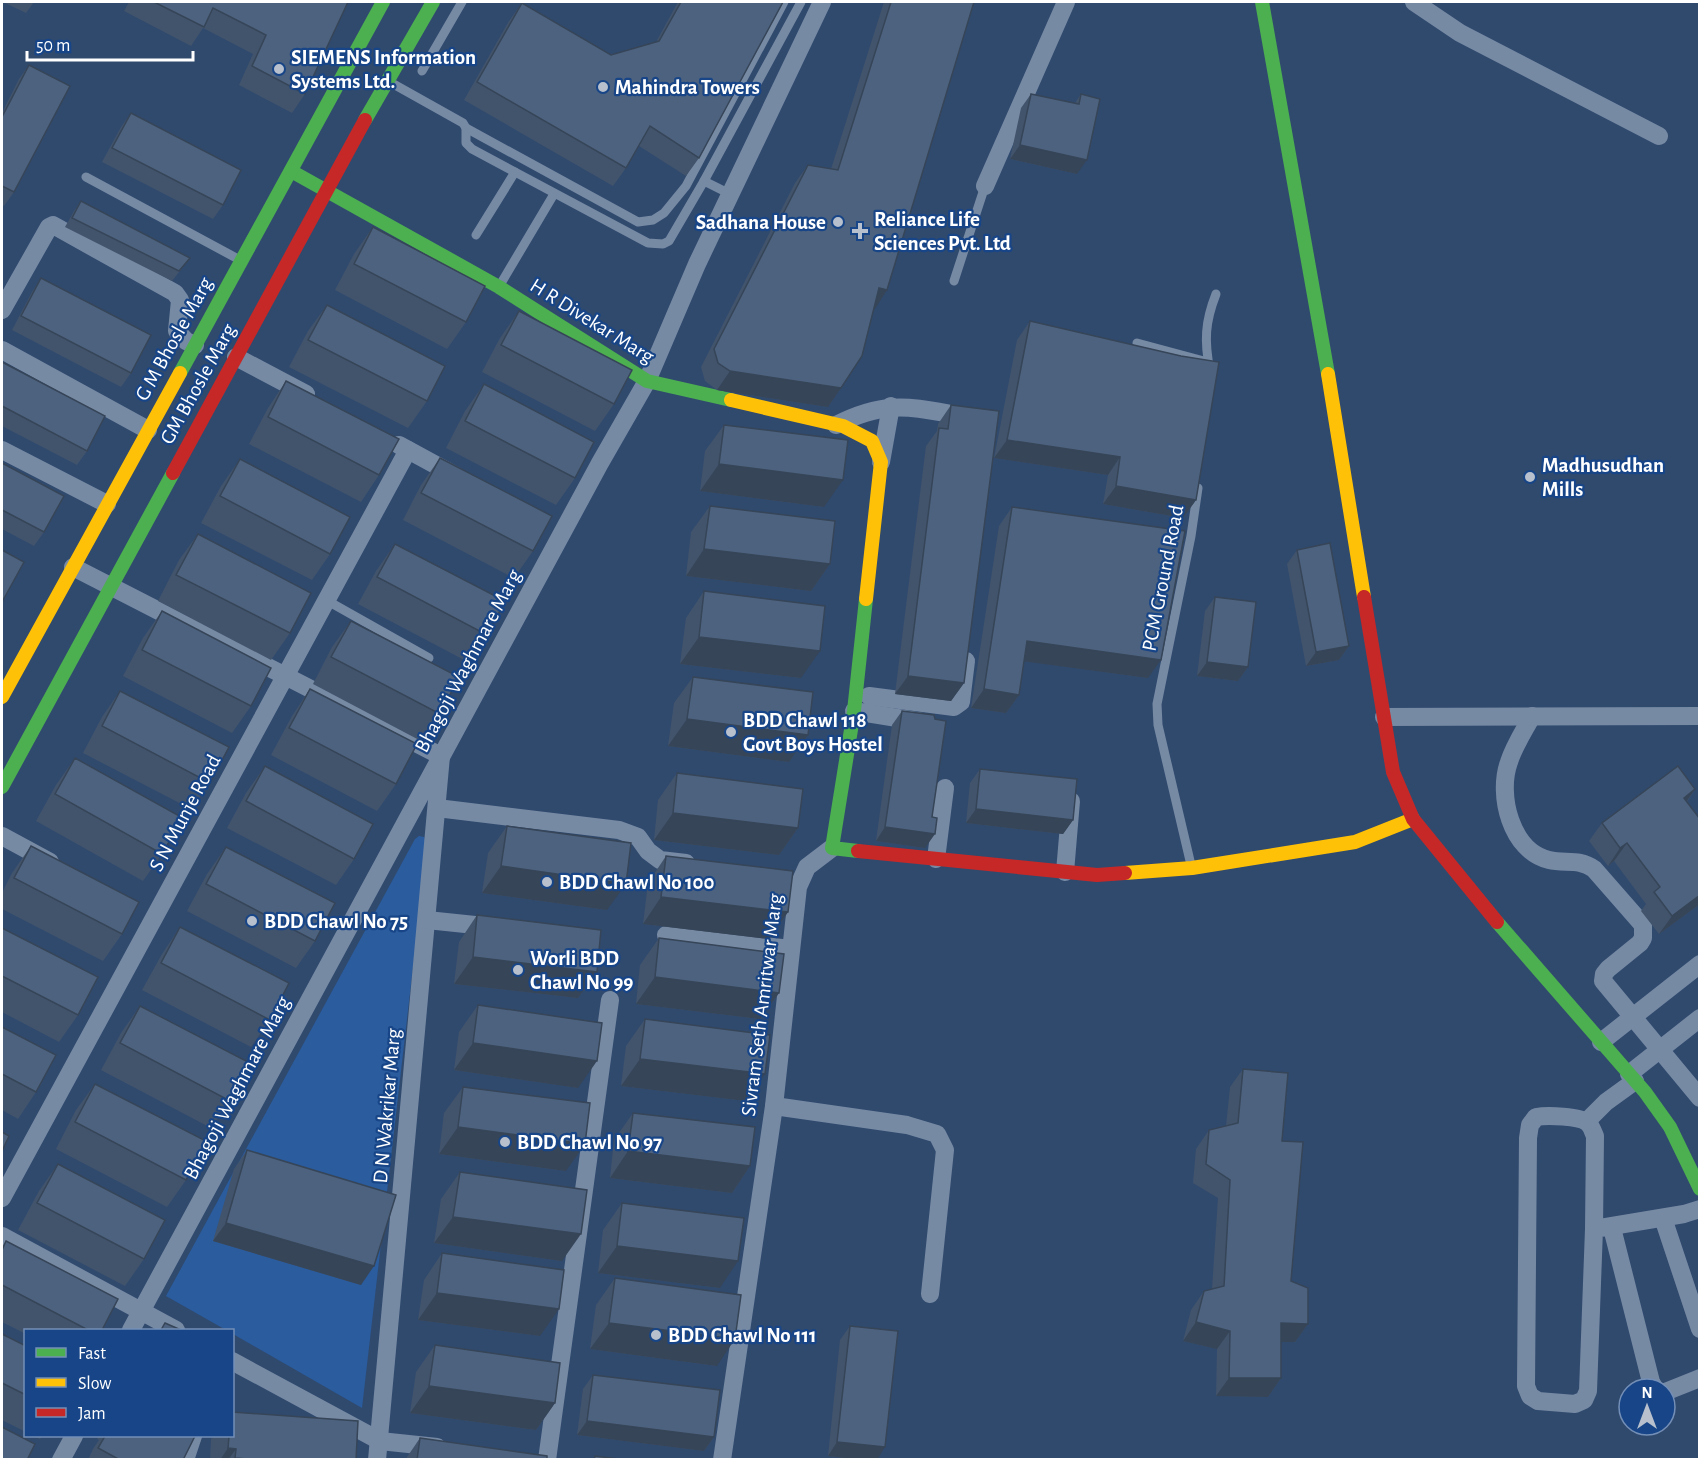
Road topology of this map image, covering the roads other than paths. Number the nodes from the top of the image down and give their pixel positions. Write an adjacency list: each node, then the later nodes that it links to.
1 (382, 2): 15 (street, G M Bhosle Marg)
2 (433, 2): 12 (street, GM Bhosle Marg)
3 (462, 2): 11 (lane)
4 (784, 2): 13 (lane)
5 (801, 2): 10 (lane)
6 (822, 2): 10 (street, Bhagoji Waghmare Marg)
7 (1066, 2): 19 (street)
8 (1262, 2): 61 (street)
9 (1414, 2): 14 (street)
10 (780, 64): 18 (lane); 22 (street, Bhagoji Waghmare Marg)
11 (422, 71)
12 (387, 80): 13 (lane); 20 (street, GM Bhosle Marg)
13 (466, 128): 16 (lane)
14 (1659, 136)
15 (291, 171): 20 (street, H R Divekar Marg); 24 (street, G M Bhosle Marg)
16 (515, 172): 21 (lane); 23 (lane)
17 (86, 177): 24 (lane)
18 (704, 181): 21 (lane); 22 (lane)
19 (985, 186): 25 (lane)
20 (327, 191): 26 (street, H R Divekar Marg); 32 (street, GM Bhosle Marg)
21 (554, 194): 26 (lane)
22 (730, 194): 34 (street, Bhagoji Waghmare Marg)
23 (476, 235)
24 (241, 261): 30 (street, G M Bhosle Marg)
25 (954, 281)
26 (499, 287): 34 (street, H R Divekar Marg)
27 (1216, 294): 33 (lane)
28 (2, 310): 30 (street)
29 (1137, 343): 33 (lane)
30 (195, 345): 40 (street, G M Bhosle Marg)
31 (2, 350): 40 (street)
32 (236, 357): 36 (street); 51 (street, GM Bhosle Marg)
33 (1208, 362): 35 (lane)
34 (647, 381): 39 (street, H R Divekar Marg); 63 (street, Bhagoji Waghmare Marg)
35 (1213, 384)
36 (323, 404)
37 (891, 406): 38 (street); 39 (street); 44 (street)
38 (987, 420)
39 (836, 424): 44 (street, H R Divekar Marg)
40 (148, 430): 47 (street, G M Bhosle Marg)
41 (387, 438): 43 (street)
42 (2, 450): 47 (street)
43 (408, 450): 46 (street); 52 (street, S N Munje Road)
44 (881, 462): 58 (street)
45 (1199, 478): 49 (lane, PCM Ground Road)
46 (470, 483)
47 (107, 504): 50 (street, G M Bhosle Marg)
48 (1179, 534): 49 (lane)
49 (1191, 536): 74 (lane, PCM Ground Road)
50 (73, 567): 51 (street); 57 (street, G M Bhosle Marg)
51 (111, 585): 55 (street); 64 (street, GM Bhosle Marg)
52 (326, 600): 54 (lane); 55 (street, S N Munje Road)
53 (968, 644): 56 (street)
54 (429, 658)
55 (285, 675): 63 (street); 92 (street, S N Munje Road)
56 (869, 696)
57 (2, 697)
58 (854, 711): 62 (street); 71 (street)
59 (1532, 716): 60 (street); 61 (street); 83 (street)
60 (1700, 716)
61 (1384, 717): 69 (street)
62 (944, 725)
63 (441, 756): 68 (street, D N Wakrikar Marg); 98 (street, Bhagoji Waghmare Marg)
64 (7, 763): 65 (street, GM Bhosle Marg)
65 (2, 787)
66 (945, 788): 72 (street)
67 (1071, 796): 76 (street)
68 (437, 808): 73 (street); 77 (street, D N Wakrikar Marg)
69 (1413, 819): 74 (street); 85 (street)
70 (2, 836): 75 (street)
71 (832, 848): 72 (street); 80 (street, Sivram Seth Amritwar Marg)
72 (936, 859): 76 (street)
73 (706, 865)
74 (1192, 868): 76 (street)
75 (64, 869)
76 (1065, 872)
77 (427, 920): 78 (street); 107 (street, D N Wakrikar Marg)
78 (510, 929)
79 (666, 935): 80 (street)
80 (791, 950): 89 (street, Sivram Seth Amritwar Marg)
81 (1700, 964): 83 (street)
82 (610, 1000): 109 (street)
83 (1631, 1017): 85 (street); 86 (street)
84 (1700, 1018): 86 (street)
85 (1601, 1042): 87 (street)
86 (1658, 1049): 87 (street); 88 (street)
87 (1632, 1077): 90 (street); 91 (street)
88 (1700, 1098)
89 (774, 1106): 97 (street); 112 (street, Sivram Seth Amritwar Marg)
90 (1587, 1121): 95 (street); 95 (street)
91 (1700, 1190)
92 (2, 1198)
93 (1700, 1209): 94 (street)
94 (1663, 1218): 95 (street); 101 (street)
95 (1603, 1228): 103 (street)
96 (2, 1236): 98 (street)
97 (930, 1294)
98 (141, 1312): 99 (street, Bhagoji Waghmare Marg); 100 (street)
99 (132, 1329)
100 (174, 1329)
101 (1700, 1329)
102 (234, 1362): 107 (street)
103 (1649, 1377)
104 (1700, 1378): 105 (street)
105 (1677, 1387)
106 (74, 1437): 110 (street)
107 (380, 1441): 108 (street); 111 (street, D N Wakrikar Marg)
108 (450, 1449)
109 (541, 1459)
110 (62, 1460)
111 (377, 1460)
112 (722, 1460)

